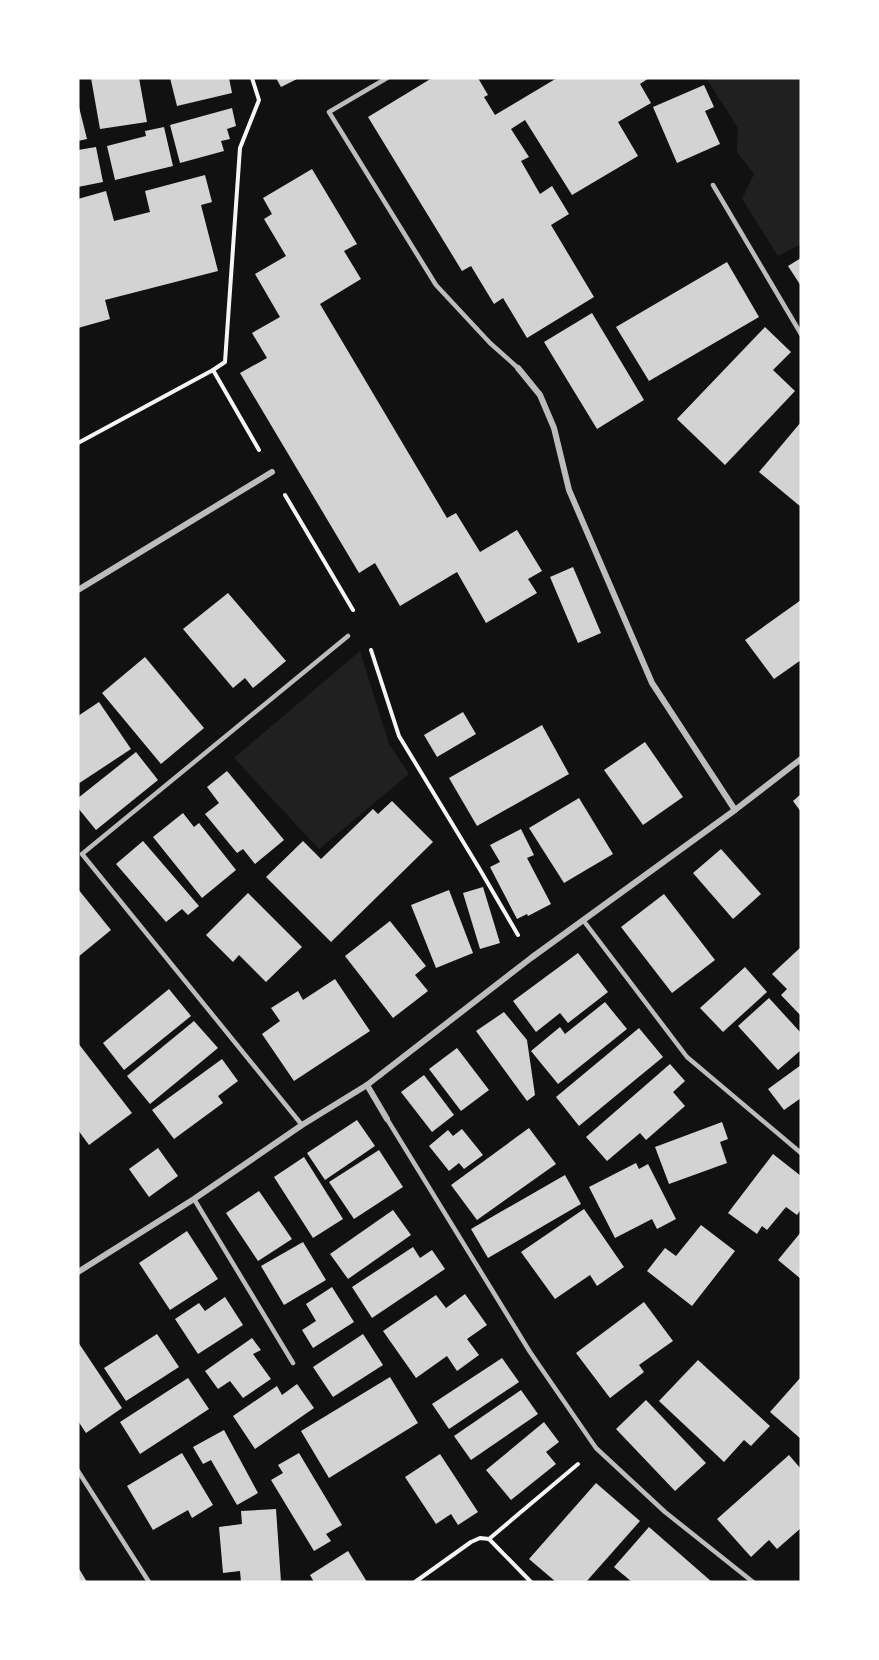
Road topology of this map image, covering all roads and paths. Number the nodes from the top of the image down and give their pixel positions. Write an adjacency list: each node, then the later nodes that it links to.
1 (252, 78): 6 (path)
2 (387, 78): 5 (lane)
3 (713, 185): 4 (lane)
4 (801, 334)
5 (518, 368): 14 (street)
6 (213, 370): 7 (path); 8 (path)
7 (78, 442)
8 (272, 472): 9 (street); 10 (path)
9 (78, 590)
10 (356, 615)
11 (348, 636): 19 (lane)
12 (368, 644): 16 (path)
13 (801, 759): 14 (street)
14 (735, 810): 15 (street)
15 (583, 920): 16 (street); 20 (lane)
16 (531, 958): 17 (street)
17 (367, 1085): 18 (street); 19 (street)
18 (387, 1119): 24 (lane)
19 (302, 1125): 21 (street)
20 (801, 1153)
21 (194, 1199): 22 (street); 23 (lane)
22 (78, 1272)
23 (293, 1363)
24 (596, 1448): 26 (path); 30 (lane)
25 (78, 1471): 27 (lane)
26 (489, 1539): 28 (path); 29 (path)
27 (149, 1582)
28 (415, 1582)
29 (531, 1582)
30 (753, 1582)

